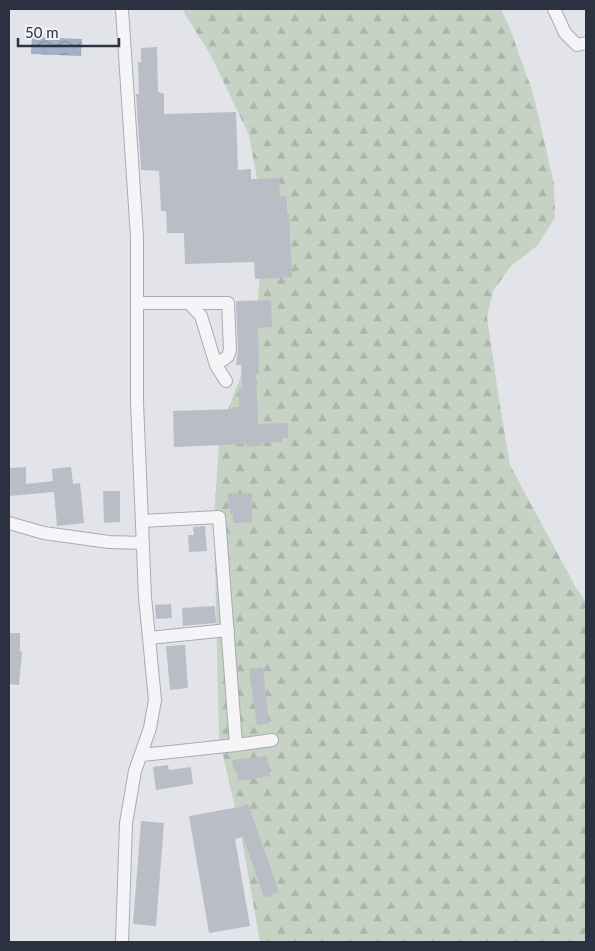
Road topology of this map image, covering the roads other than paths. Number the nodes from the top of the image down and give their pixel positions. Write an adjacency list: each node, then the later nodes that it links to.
1 (122, 9): 4 (street)
2 (554, 9): 3 (street)
3 (584, 44)
4 (137, 303): 5 (street); 8 (street)
5 (189, 303): 6 (street); 6 (street)
6 (216, 365): 7 (street)
7 (226, 381)
8 (142, 521): 10 (street); 11 (street)
9 (9, 523): 10 (street)
10 (143, 543): 12 (street)
11 (228, 630): 12 (street); 14 (street)
12 (149, 638): 15 (street)
13 (272, 740): 14 (street)
14 (236, 745): 15 (street)
15 (142, 755): 16 (street)
16 (122, 942)

